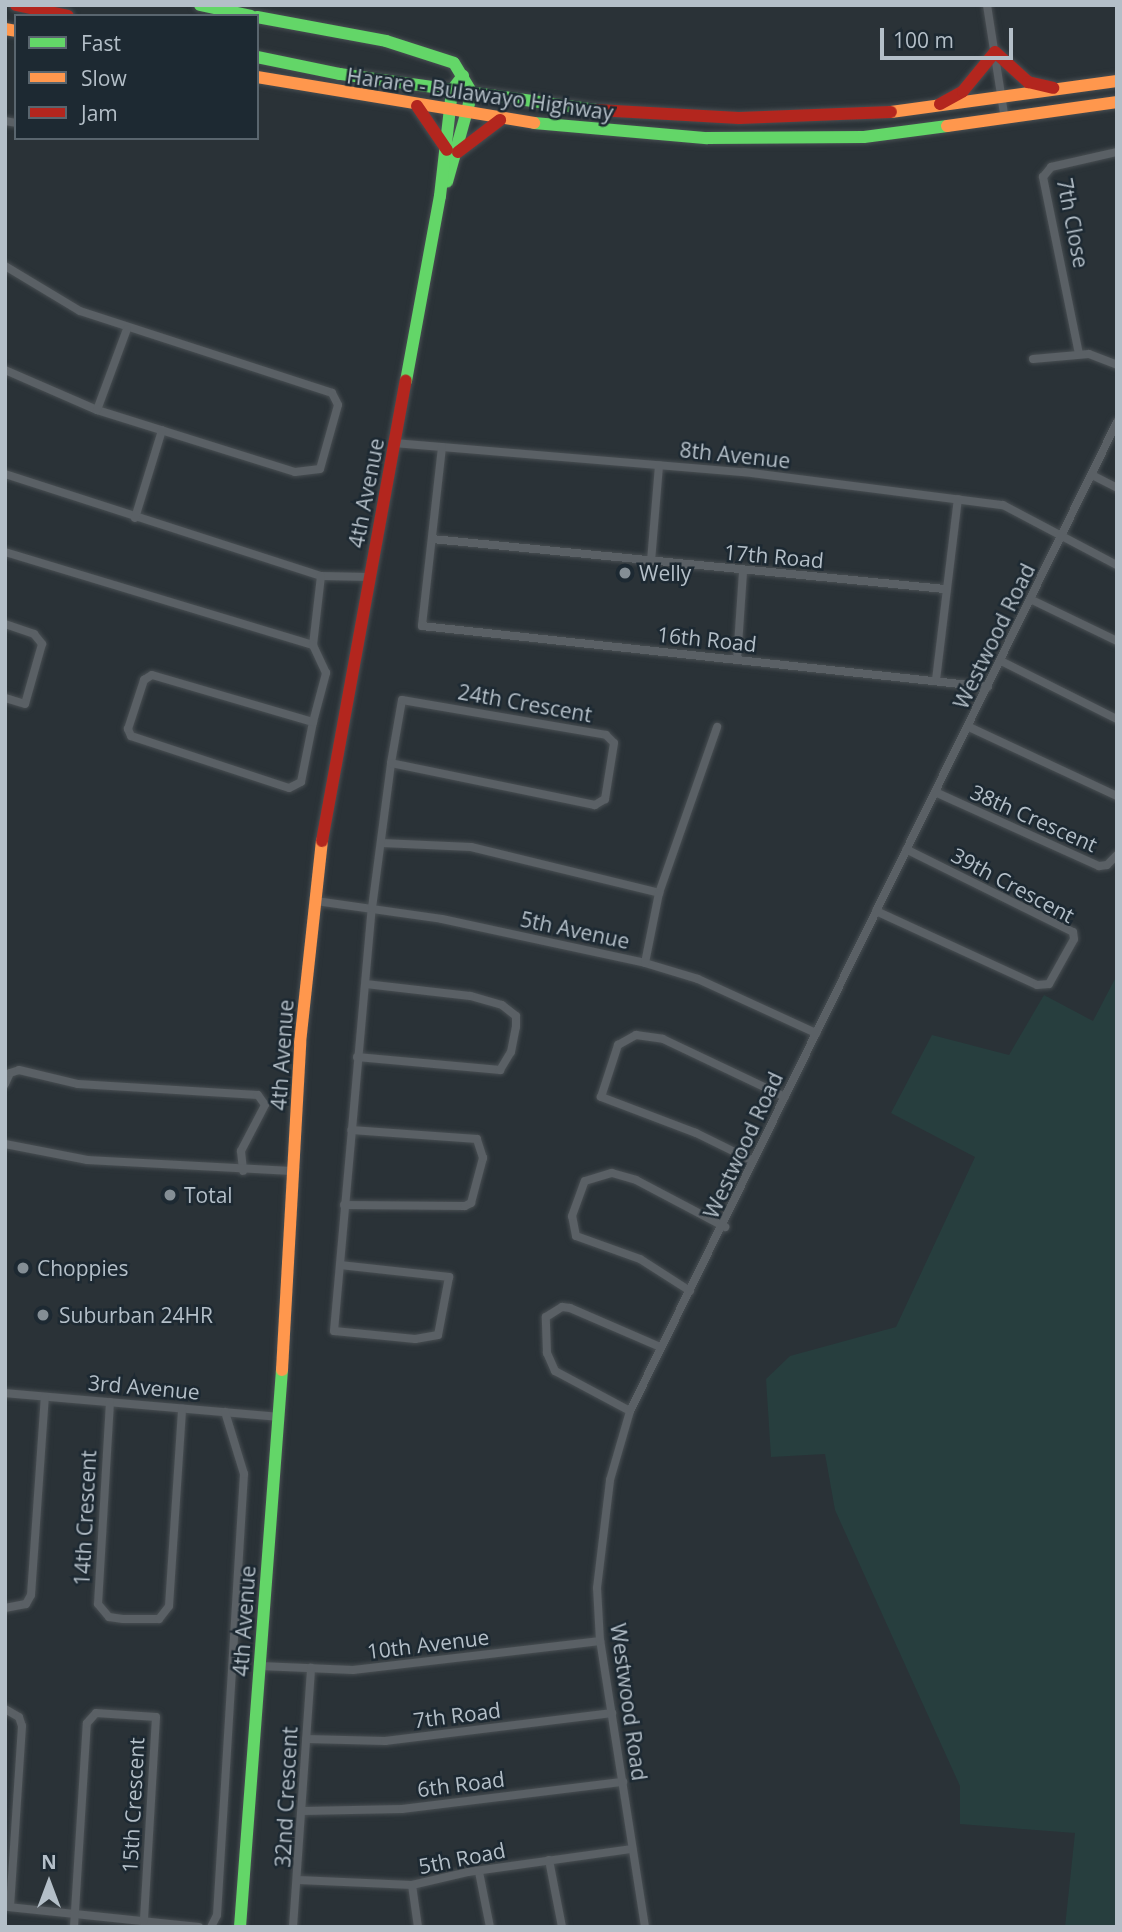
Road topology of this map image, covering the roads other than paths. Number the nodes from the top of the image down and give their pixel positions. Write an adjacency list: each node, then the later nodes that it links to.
1 (16, 5): 4 (main road)
2 (200, 5): 5 (main road)
3 (987, 5): 7 (street)
4 (59, 14)
5 (242, 14)
6 (259, 17): 9 (main road)
7 (995, 52): 13 (main road); 15 (street); 18 (main road)
8 (259, 57): 12 (main road, Harare - Bulawayo Highway)
9 (463, 76): 12 (main road); 14 (main road)
10 (259, 77): 17 (main road, Harare - Bulawayo Highway)
11 (1117, 81): 13 (main road, Harare - Bulawayo Highway)
12 (452, 90): 14 (main road, Harare - Bulawayo Highway); 19 (main road)
13 (1062, 90): 15 (main road, Harare - Bulawayo Highway)
14 (472, 93): 18 (main road, Harare - Bulawayo Highway); 20 (main road, 4th Avenue)
15 (1002, 99): 18 (main road, Harare - Bulawayo Highway); 22 (street)
16 (1117, 102): 22 (main road, Harare - Bulawayo Highway)
17 (417, 106): 19 (main road, Harare - Bulawayo Highway); 23 (main road)
18 (935, 107)
19 (449, 111): 20 (main road, Harare - Bulawayo Highway); 23 (main road)
20 (470, 115): 21 (main road, Harare - Bulawayo Highway); 23 (main road, 4th Avenue)
21 (500, 121): 22 (main road, Harare - Bulawayo Highway); 23 (main road)
22 (1005, 121)
23 (453, 151): 34 (main road, 4th Avenue)
24 (1117, 152): 27 (street, 7th Close)
25 (5, 266): 26 (street)
26 (127, 329): 31 (street); 33 (street)
27 (1079, 354): 28 (street); 29 (street)
28 (1033, 359)
29 (1117, 365)
30 (5, 370): 31 (street)
31 (97, 410): 33 (street)
32 (1117, 422): 38 (street, Westwood Road)
33 (162, 430): 41 (street)
34 (395, 443): 35 (street, 8th Avenue); 49 (main road, 4th Avenue)
35 (442, 447): 36 (street, 8th Avenue); 43 (street)
36 (659, 465): 40 (street, 8th Avenue); 45 (street)
37 (5, 474): 41 (street)
38 (1092, 475): 39 (street); 42 (street, Westwood Road)
39 (1117, 488)
40 (958, 499): 42 (street, 8th Avenue); 50 (street)
41 (135, 518): 48 (street)
42 (1060, 538): 46 (street, 8th Avenue); 51 (street, Westwood Road)
43 (432, 539): 45 (street, 17th Road); 55 (street, 16th Road)
44 (5, 552): 54 (street)
45 (651, 561): 47 (street, 17th Road)
46 (1117, 565)
47 (743, 571): 50 (street, 17th Road); 55 (street)
48 (321, 576): 49 (street); 54 (street)
49 (370, 577): 71 (main road, 4th Avenue)
50 (945, 589): 57 (street)
51 (1030, 599): 53 (street); 56 (street, Westwood Road)
52 (5, 624): 59 (street)
53 (1117, 641)
54 (313, 645): 61 (street)
55 (737, 660): 57 (street, 16th Road)
56 (1001, 661): 58 (street, Westwood Road); 60 (street)
57 (936, 680): 58 (street, 16th Road)
58 (988, 687): 63 (street, Westwood Road)
59 (5, 698)
60 (1117, 719)
61 (313, 722): 61 (street)
62 (717, 727): 70 (street)
63 (969, 727): 65 (street, Westwood Road); 66 (street)
64 (391, 763): 64 (street, 24th Crescent); 67 (street)
65 (935, 792): 68 (street, Westwood Road); 69 (street, 38th Crescent)
66 (1117, 796)
67 (382, 844): 70 (street); 72 (street)
68 (906, 849): 73 (street, Westwood Road); 73 (street, 39th Crescent)
69 (1117, 855)
70 (659, 893): 74 (street)
71 (316, 901): 72 (street, 5th Avenue); 84 (main road, 4th Avenue)
72 (372, 908): 74 (street, 5th Avenue); 75 (street)
73 (876, 911): 76 (street, Westwood Road)
74 (645, 963): 76 (street, 5th Avenue)
75 (366, 984): 77 (street); 77 (street)
76 (816, 1032): 79 (street, Westwood Road)
77 (357, 1058): 80 (street)
78 (5, 1084): 83 (street)
79 (785, 1097): 82 (street, Westwood Road); 82 (street)
80 (351, 1130): 85 (street); 85 (street)
81 (5, 1144): 83 (street)
82 (753, 1161): 86 (street, Westwood Road)
83 (243, 1171): 84 (street)
84 (292, 1171): 96 (main road, 4th Avenue)
85 (344, 1205): 87 (street)
86 (724, 1227): 88 (street, Westwood Road); 88 (street)
87 (340, 1265): 87 (street)
88 (690, 1291): 89 (street, Westwood Road)
89 (660, 1348): 94 (street, Westwood Road); 94 (street)
90 (5, 1393): 91 (street, 3rd Avenue)
91 (45, 1397): 92 (street, 3rd Avenue); 97 (street)
92 (110, 1402): 93 (street, 3rd Avenue); 93 (street, 14th Crescent)
93 (182, 1408): 95 (street, 3rd Avenue)
94 (630, 1411): 98 (street, Westwood Road)
95 (225, 1412): 96 (street, 3rd Avenue); 116 (street)
96 (279, 1417): 99 (main road, 4th Avenue)
97 (5, 1608)
98 (600, 1641): 100 (street, 10th Avenue); 102 (street, Westwood Road)
99 (260, 1666): 100 (street, 10th Avenue); 117 (main road, 4th Avenue)
100 (311, 1668): 103 (street, 32nd Crescent)
101 (5, 1709): 111 (street)
102 (612, 1713): 103 (street, 7th Road); 104 (street, Westwood Road)
103 (306, 1740): 105 (street, 32nd Crescent)
104 (623, 1782): 105 (street, 6th Road); 106 (street, Westwood Road)
105 (303, 1811): 109 (street, 32nd Crescent)
106 (632, 1849): 107 (street, 5th Road); 122 (street, Westwood Road)
107 (549, 1860): 108 (street, 5th Road); 121 (street)
108 (479, 1872): 110 (street, 5th Road); 120 (street)
109 (298, 1880): 110 (street, 5th Road); 118 (street, 32nd Crescent)
110 (412, 1885): 119 (street)
111 (8, 1907): 112 (street)
112 (75, 1915): 113 (street); 113 (street, 15th Crescent); 114 (street, 15th Crescent)
113 (144, 1921): 115 (street)
114 (74, 1927)
115 (199, 1927)
116 (211, 1927)
117 (240, 1927)
118 (293, 1927)
119 (418, 1927)
120 (490, 1927)
121 (562, 1927)
122 (645, 1927)

